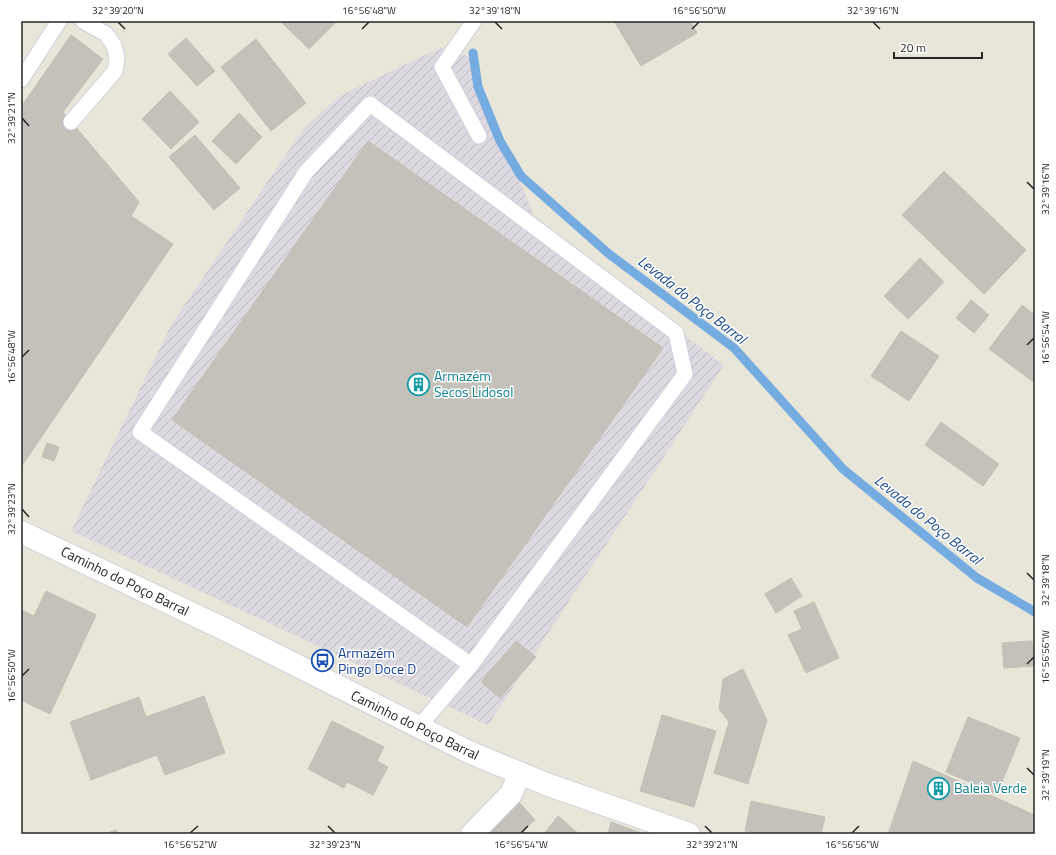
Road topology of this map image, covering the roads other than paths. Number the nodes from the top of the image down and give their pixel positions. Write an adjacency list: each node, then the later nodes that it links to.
1 (59, 21): 4 (lane)
2 (83, 21): 5 (lane)
3 (474, 21): 6 (lane)
4 (21, 80)
5 (71, 122)
6 (479, 136)
7 (21, 532): 9 (street, Caminho do Poço Barral)
8 (471, 665): 8 (lane); 9 (lane)
9 (418, 728): 10 (street, Caminho do Poço Barral)
10 (520, 773): 11 (street); 12 (street, Caminho do Poço Barral)
11 (472, 834)
12 (689, 834)

